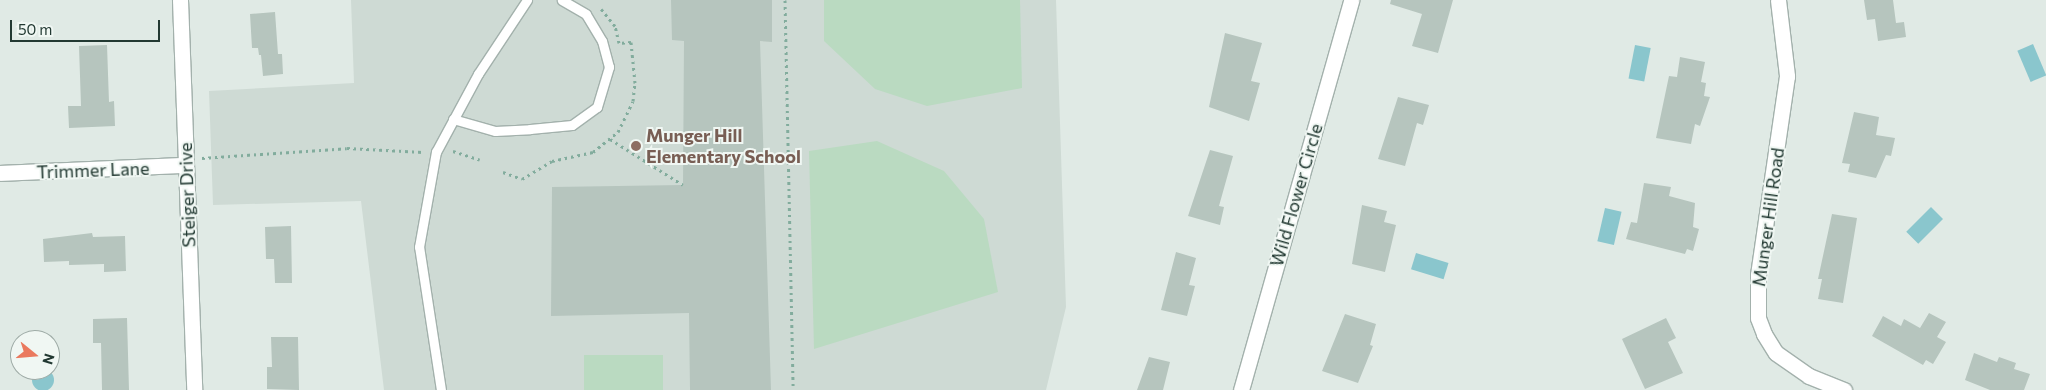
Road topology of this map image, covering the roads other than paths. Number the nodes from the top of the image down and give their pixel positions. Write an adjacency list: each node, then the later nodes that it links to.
1 (180, 0): 7 (street, Steiger Drive)
2 (527, 0): 6 (lane)
3 (562, 0): 6 (lane)
4 (1351, 0): 11 (street, Wild Flower Circle)
5 (1778, 0): 12 (street, Munger Hill Road)
6 (453, 119): 10 (lane)
7 (191, 162): 8 (street, Trimmer Lane); 9 (street, Steiger Drive)
8 (0, 173)
9 (194, 390)
10 (441, 390)
11 (1241, 390)
12 (1844, 390)

